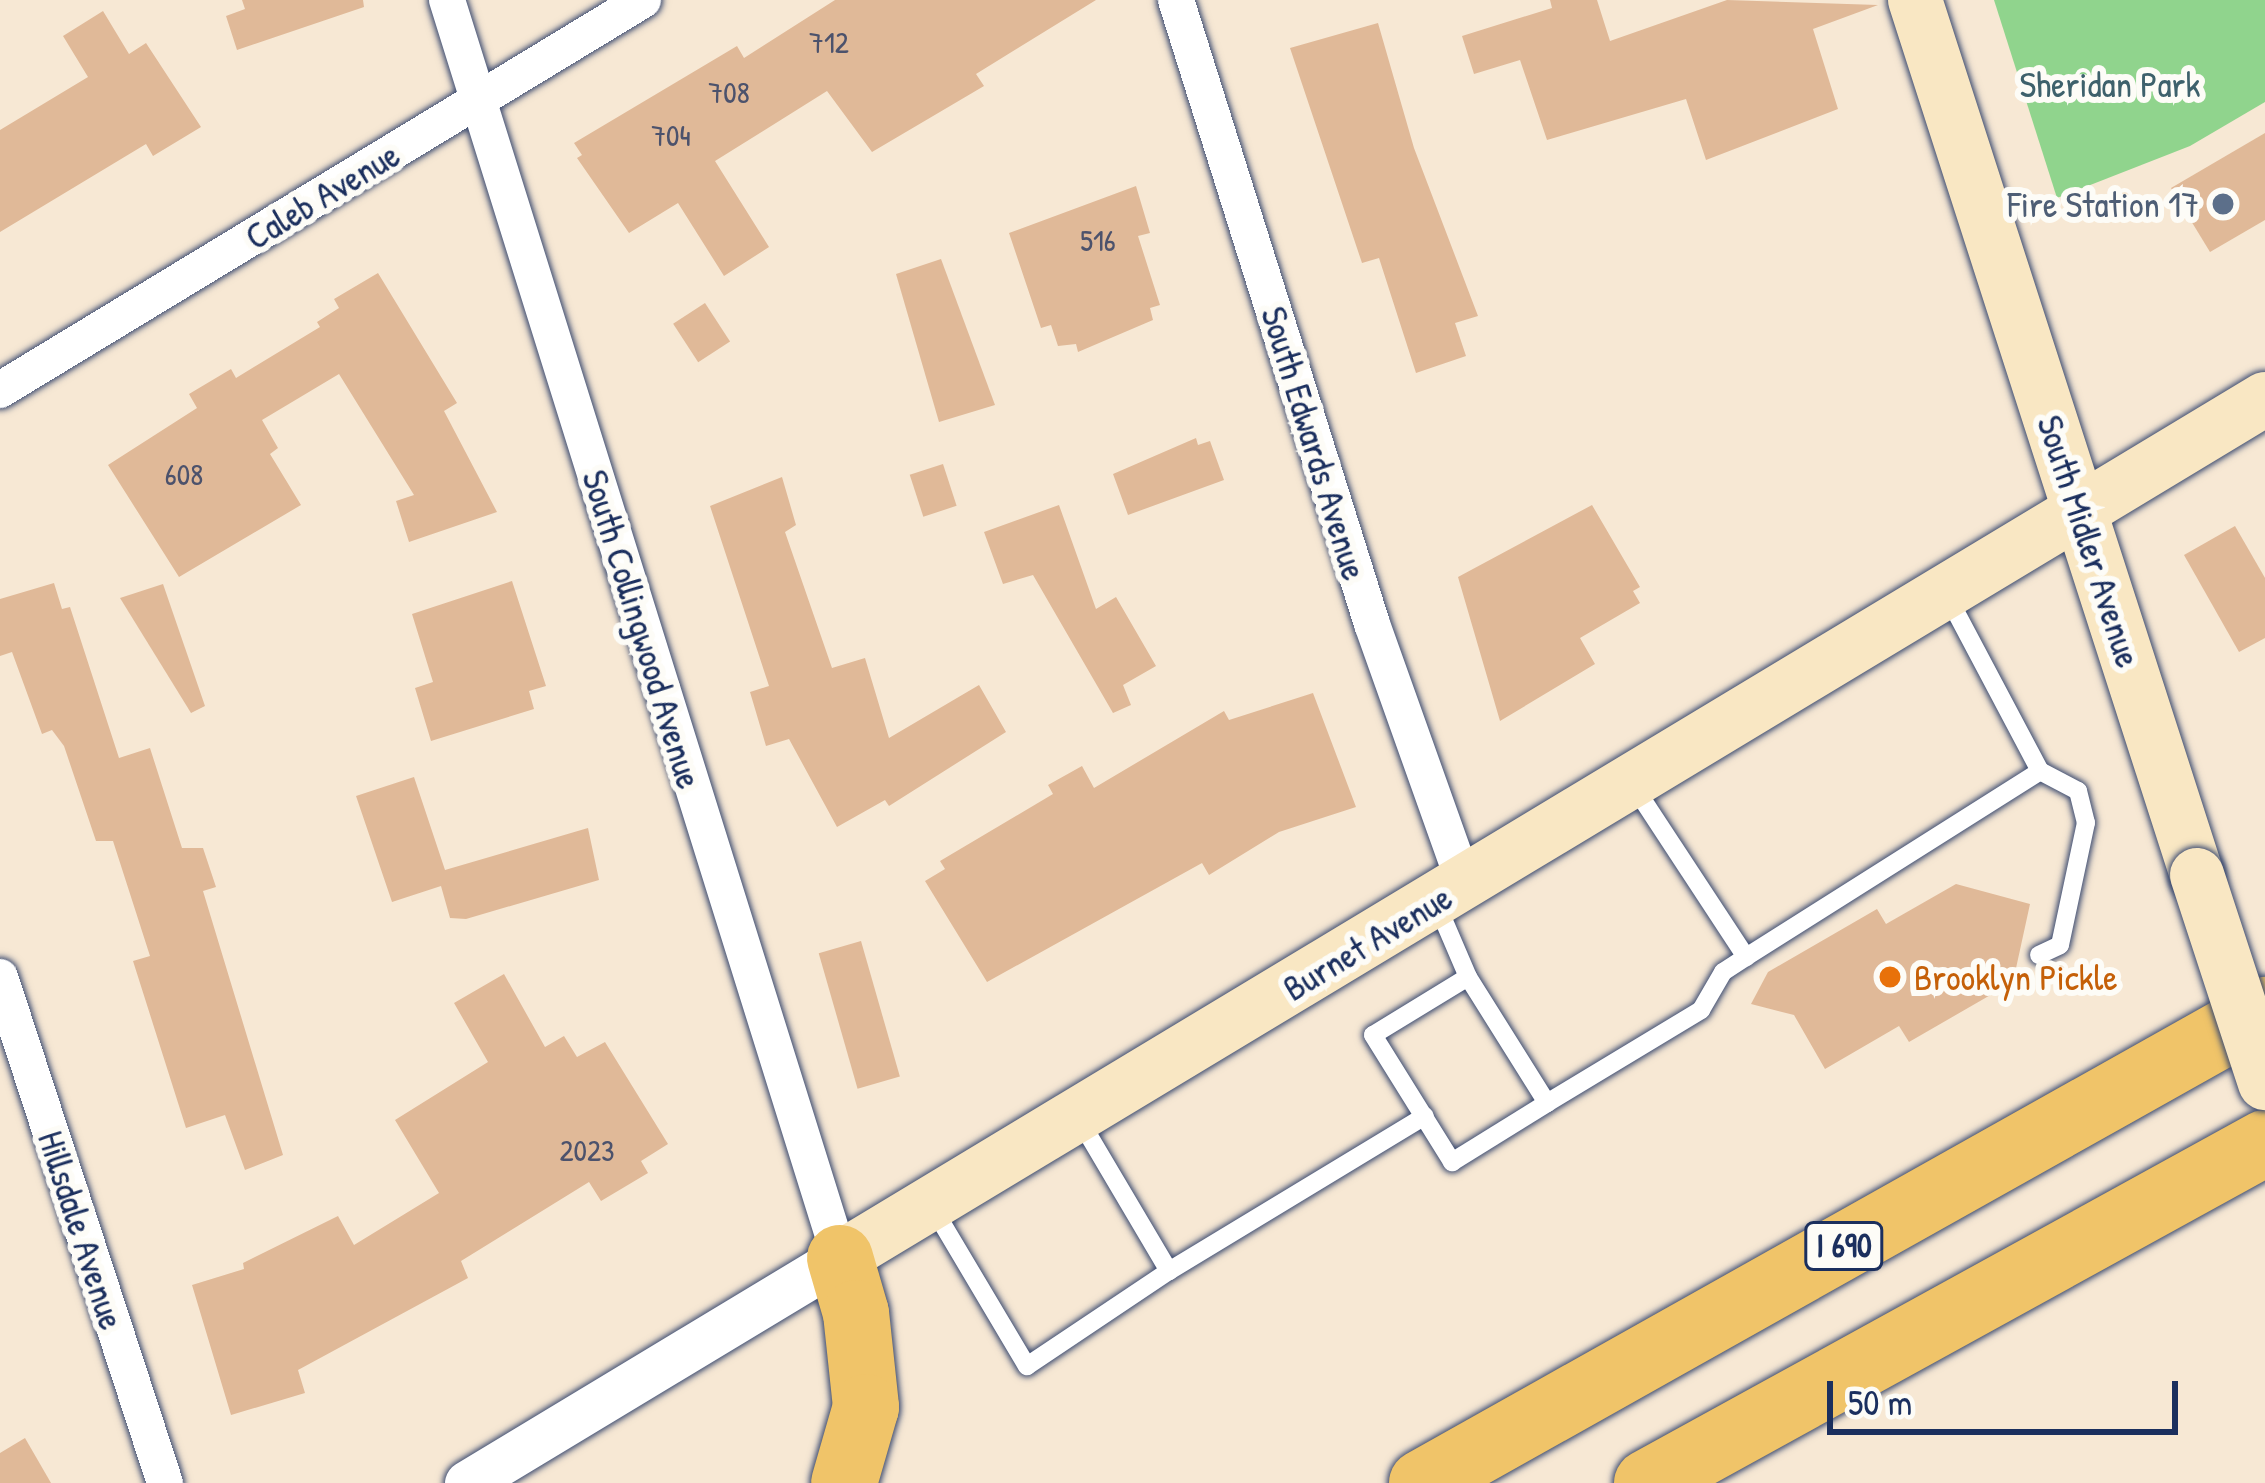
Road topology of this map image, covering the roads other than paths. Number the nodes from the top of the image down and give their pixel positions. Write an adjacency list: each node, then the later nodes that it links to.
1 (447, 0): 5 (street, South Collingwood Avenue)
2 (644, 0): 5 (street, Caleb Avenue)
3 (1176, 0): 12 (street, South Edwards Avenue)
4 (1915, 0): 8 (main road, South Midler Avenue)
5 (478, 100): 6 (street, Caleb Avenue); 24 (street, South Collingwood Avenue)
6 (0, 390)
7 (2265, 399): 8 (main road, Burnet Avenue)
8 (2080, 512): 9 (main road, Burnet Avenue); 18 (main road, South Midler Avenue, bridge)
9 (1946, 592): 10 (lane); 11 (main road, Burnet Avenue)
10 (2040, 771): 13 (lane); 14 (lane)
11 (1631, 782): 12 (main road, Burnet Avenue); 14 (lane)
12 (1450, 892): 16 (lane); 21 (main road, Burnet Avenue)
13 (2039, 955)
14 (1746, 957): 19 (lane)
15 (0, 977): 27 (street, Hillsdale Avenue)
16 (1468, 977): 19 (lane); 20 (lane)
17 (2265, 1010): 30 (highway, I 690)
18 (2265, 1083)
19 (1547, 1103): 20 (lane)
20 (1425, 1115): 25 (lane)
21 (1076, 1116): 23 (main road, Burnet Avenue); 25 (lane)
22 (2265, 1143): 26 (highway)
23 (931, 1203): 24 (main road, Burnet Avenue); 25 (lane)
24 (840, 1258): 28 (street, Burnet Avenue); 29 (highway)
25 (1169, 1270)
26 (1726, 1439): 31 (highway); 32 (highway)
27 (165, 1483)
28 (467, 1483)
29 (844, 1483)
30 (1422, 1483)
31 (1646, 1483)
32 (1675, 1483)

